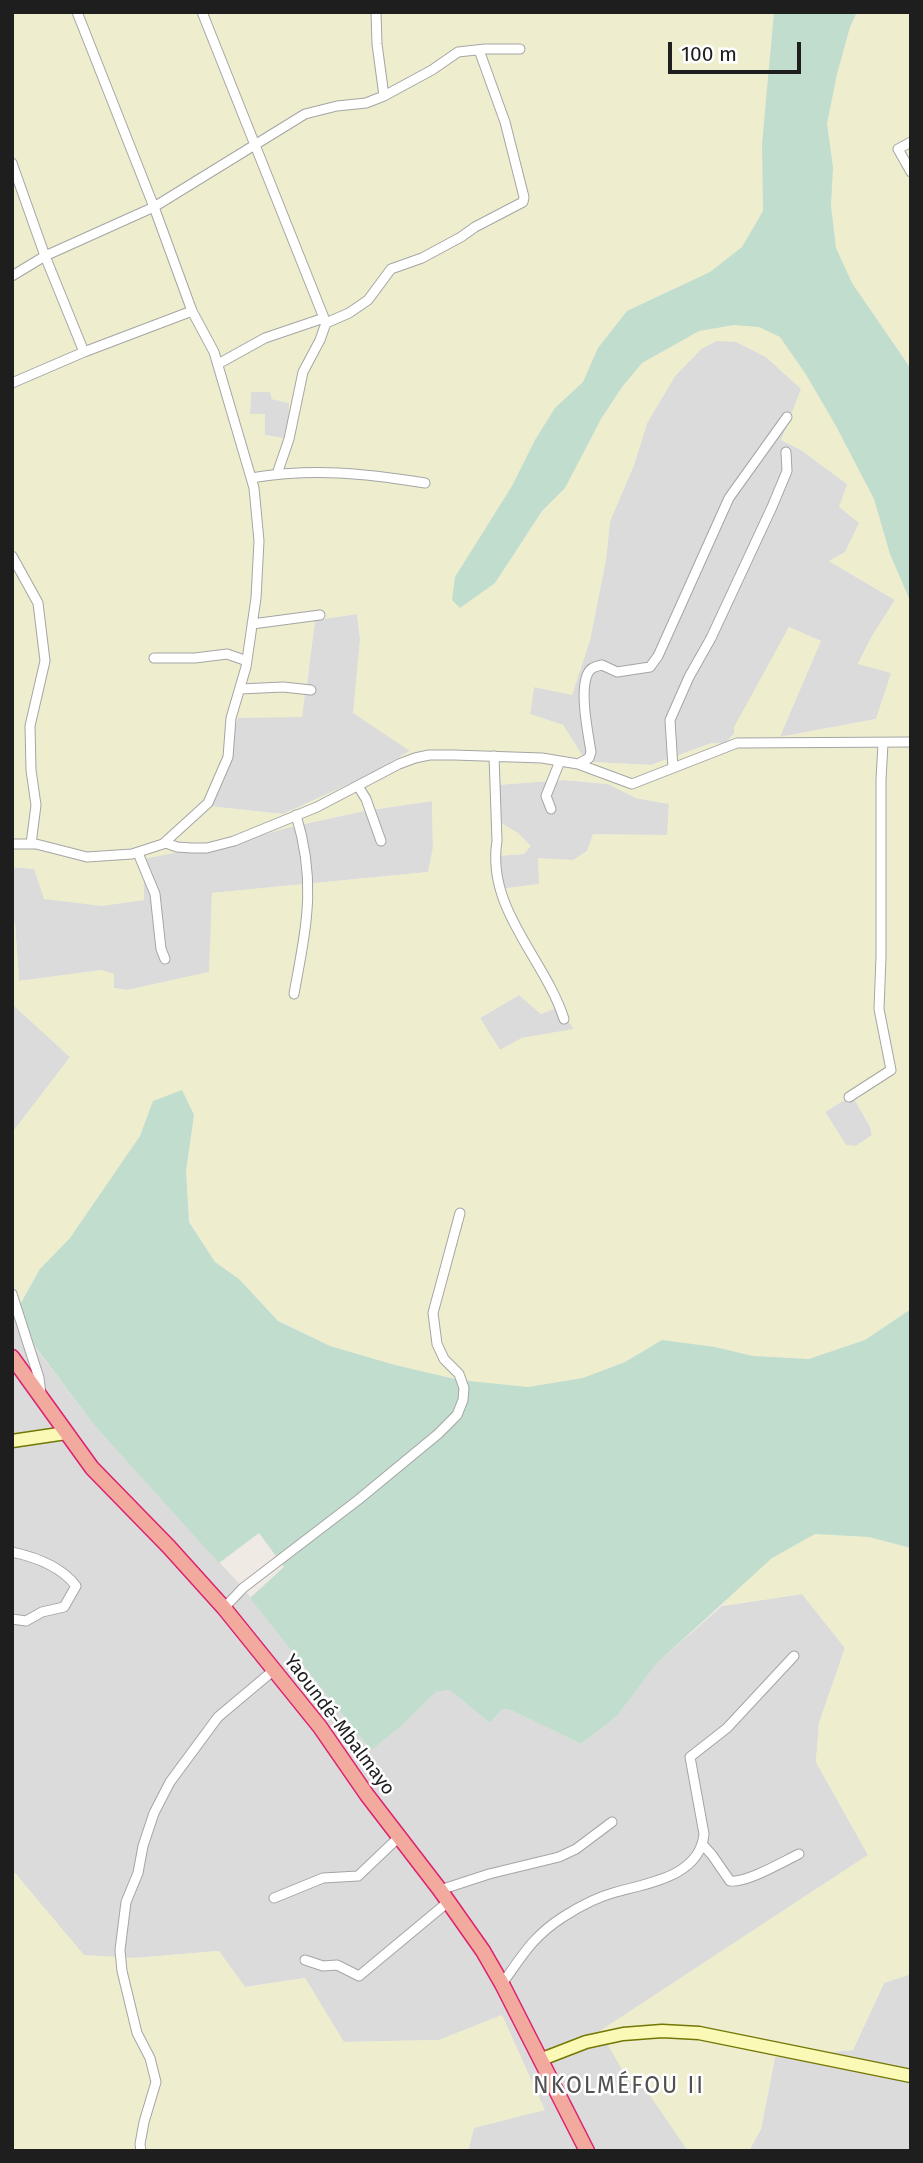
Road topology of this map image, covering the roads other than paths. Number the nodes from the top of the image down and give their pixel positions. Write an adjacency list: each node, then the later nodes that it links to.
1 (77, 12): 11 (street)
2 (202, 12): 8 (street)
3 (376, 12): 6 (street)
4 (520, 49): 5 (street)
5 (480, 50): 6 (street); 15 (street)
6 (384, 96): 8 (street)
7 (911, 142): 10 (street)
8 (256, 144): 11 (street); 15 (street)
9 (12, 163): 12 (street)
10 (911, 172)
11 (154, 207): 12 (street); 14 (street)
12 (46, 257): 13 (street); 16 (street)
13 (12, 276)
14 (192, 311): 16 (street); 17 (street)
15 (325, 320): 17 (street); 21 (street)
16 (84, 352): 18 (street)
17 (218, 364): 22 (street)
18 (12, 383)
19 (788, 417): 35 (street)
20 (786, 452): 36 (street)
21 (277, 474): 22 (street); 23 (street)
22 (251, 478): 26 (street)
23 (425, 483)
24 (12, 556): 42 (street)
25 (320, 615): 26 (street)
26 (252, 624): 28 (street)
27 (154, 658): 28 (street)
28 (247, 662): 29 (street)
29 (240, 689): 30 (street); 43 (street)
30 (311, 690)
31 (883, 743): 32 (street); 36 (street); 48 (street)
32 (911, 743)
33 (494, 756): 34 (street); 37 (street); 47 (street)
34 (560, 761): 35 (street); 38 (street)
35 (578, 765): 36 (street)
36 (673, 768)
37 (358, 786): 39 (street); 40 (street)
38 (551, 809)
39 (296, 816): 43 (street); 46 (street)
40 (381, 841)
41 (12, 844): 42 (street)
42 (31, 844): 44 (street)
43 (162, 845): 44 (street)
44 (138, 853): 45 (street)
45 (165, 958)
46 (294, 995)
47 (564, 1019)
48 (849, 1097)
49 (460, 1213): 56 (street)
50 (12, 1294): 52 (street)
51 (12, 1357): 52 (highway, Yaoundé-Mbalmayo)
52 (41, 1395): 53 (highway, Yaoundé-Mbalmayo)
53 (66, 1433): 54 (main road); 56 (highway, Yaoundé-Mbalmayo)
54 (12, 1441)
55 (12, 1552): 57 (street)
56 (224, 1608): 59 (highway, Yaoundé-Mbalmayo)
57 (12, 1619)
58 (794, 1656): 62 (street)
59 (274, 1670): 61 (highway, Yaoundé-Mbalmayo); 70 (street)
60 (611, 1822): 64 (street)
61 (399, 1837): 64 (highway, Yaoundé-Mbalmayo); 65 (street)
62 (702, 1845): 63 (street); 67 (street)
63 (799, 1854)
64 (444, 1896): 66 (street); 67 (highway, Yaoundé-Mbalmayo)
65 (274, 1898)
66 (305, 1960)
67 (502, 1983): 68 (highway, Yaoundé-Mbalmayo)
68 (542, 2059): 69 (main road); 71 (highway, Yaoundé-Mbalmayo)
69 (911, 2076)
70 (141, 2151)
71 (587, 2151)

